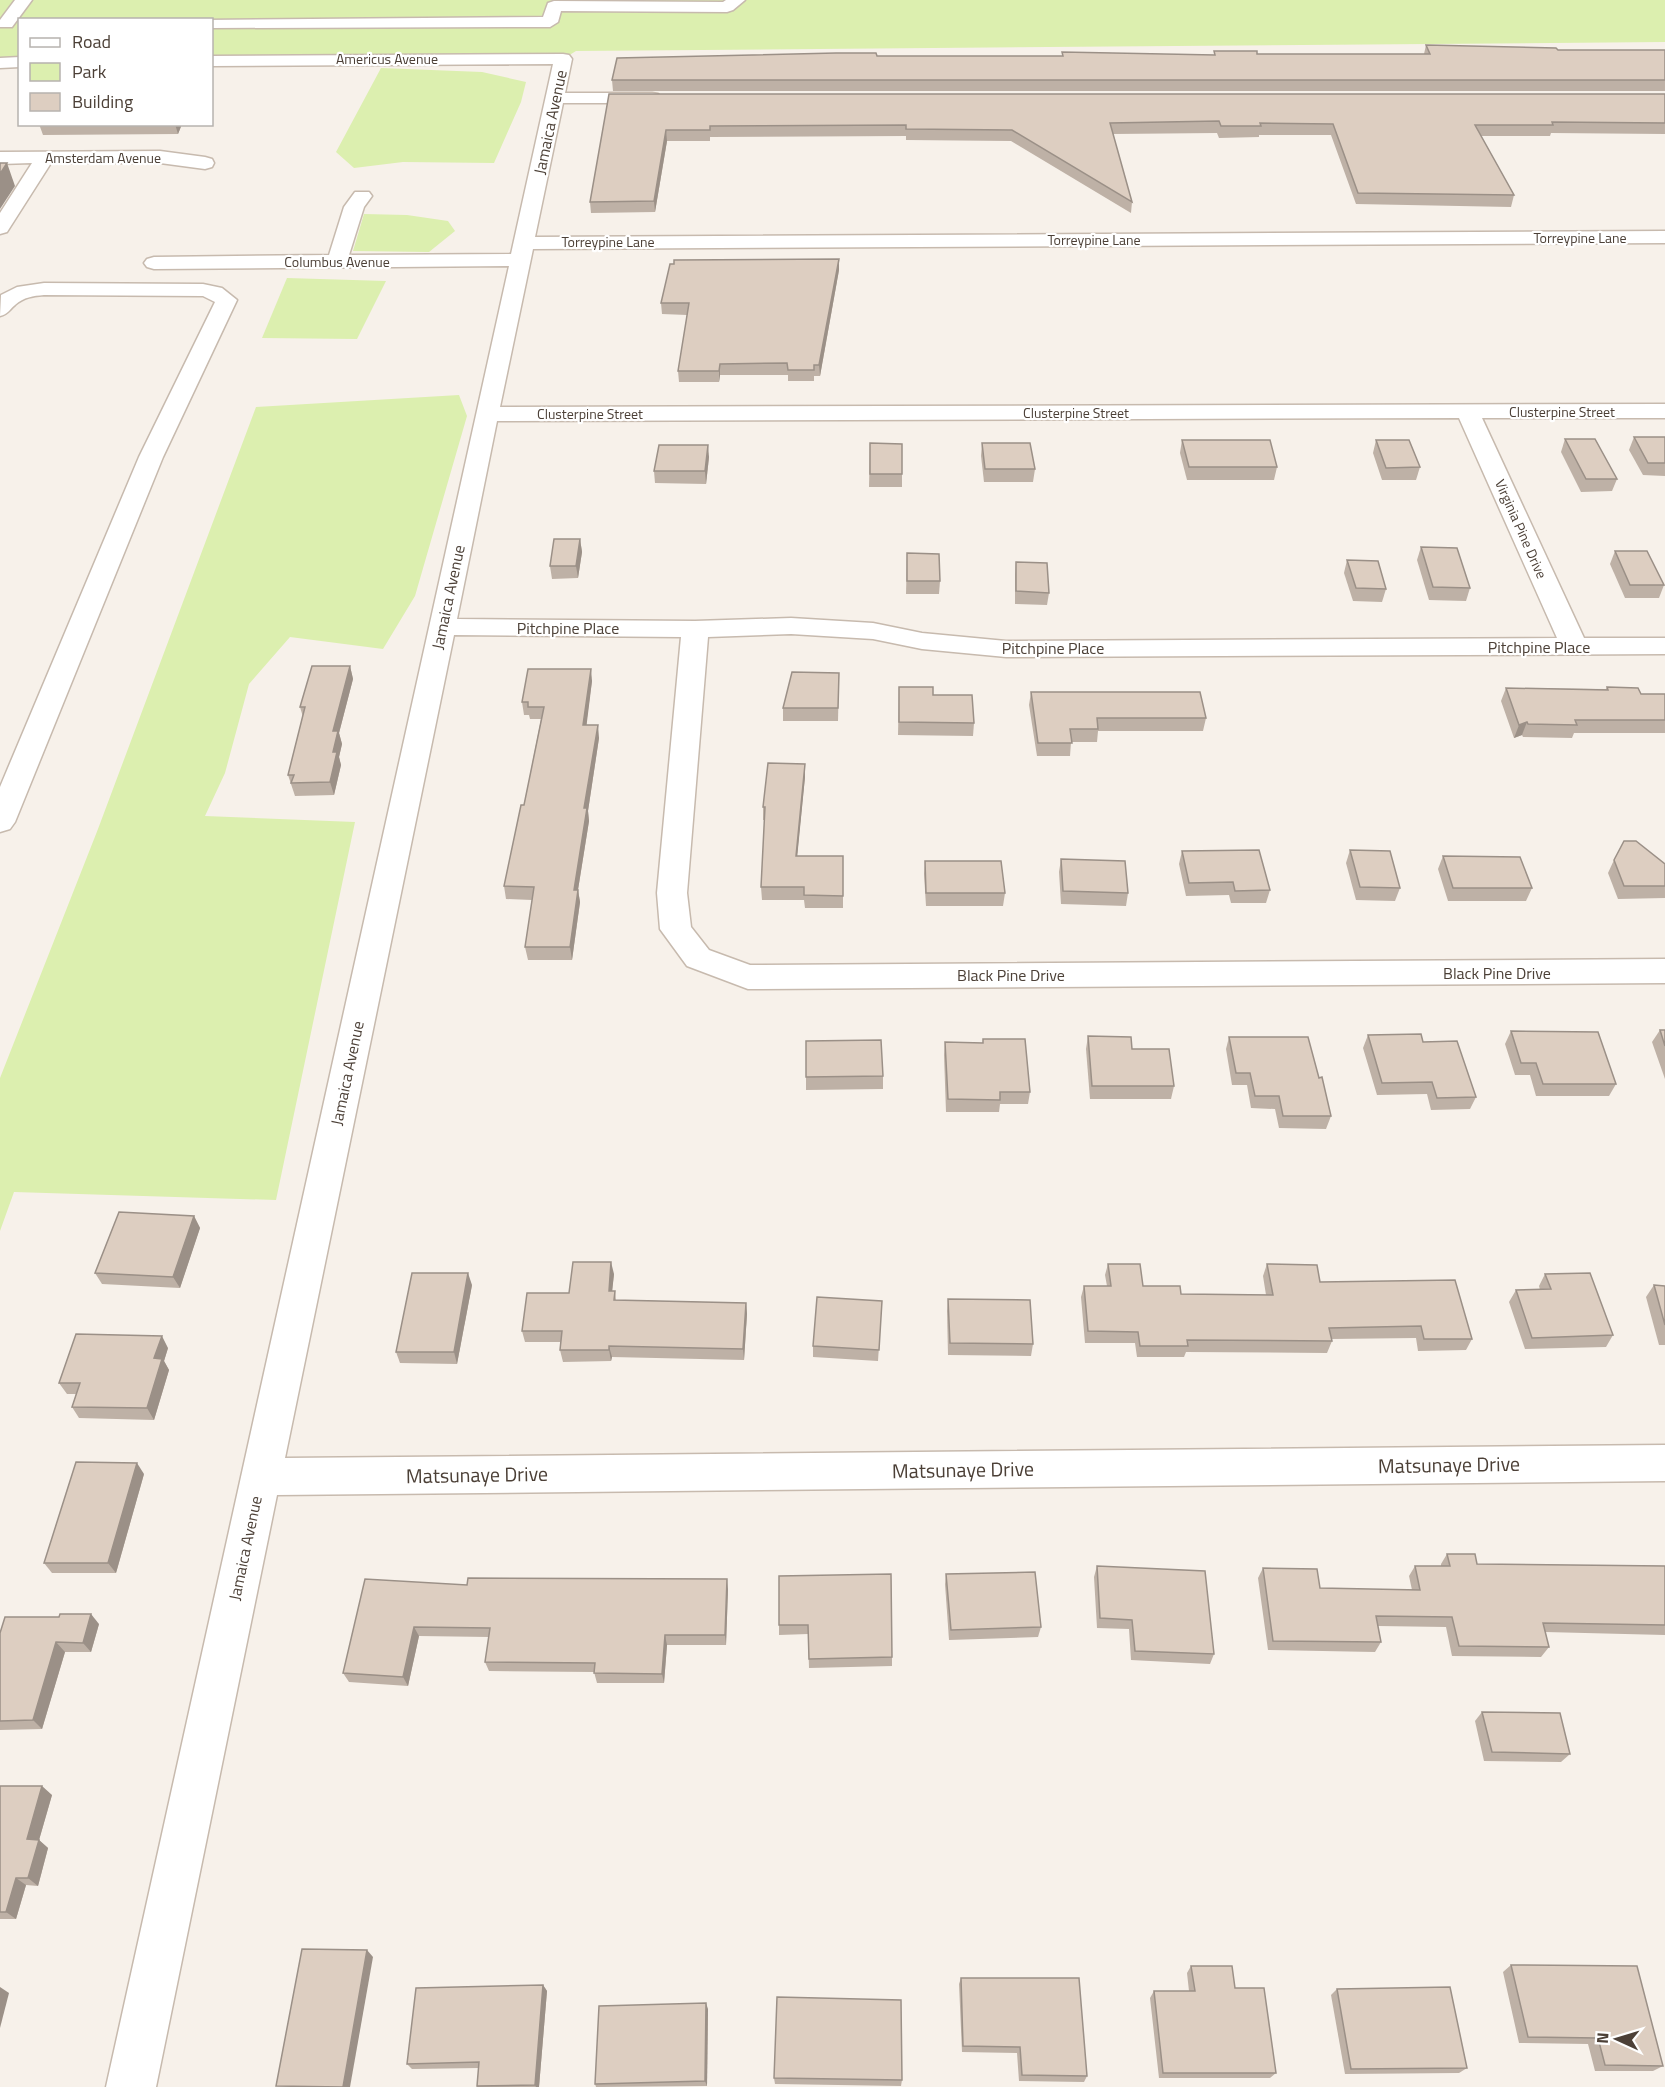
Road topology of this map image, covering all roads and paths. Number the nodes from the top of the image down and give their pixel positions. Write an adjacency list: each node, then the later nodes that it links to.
1 (24, 0): 3 (street)
2 (737, 0): 4 (street)
3 (18, 23)
4 (213, 23)
5 (563, 59): 6 (street, Americus Avenue); 9 (street, Jamaica Avenue)
6 (213, 61)
7 (18, 62): 8 (street)
8 (0, 63)
9 (555, 98): 10 (street); 17 (street, Jamaica Avenue)
10 (674, 98)
11 (46, 157): 12 (street, Amsterdam Avenue); 13 (street, Amsterdam Avenue); 15 (street)
12 (0, 158)
13 (205, 163)
14 (362, 196): 18 (street)
15 (0, 228)
16 (1665, 237): 17 (street, Torreypine Lane)
17 (522, 251): 18 (street, Columbus Avenue); 23 (street, Jamaica Avenue)
18 (337, 262): 19 (street, Columbus Avenue)
19 (154, 263)
20 (0, 310): 28 (street)
21 (1665, 411): 22 (street, Clusterpine Street)
22 (1468, 412): 23 (street, Clusterpine Street); 26 (street, Virginia Pine Drive)
23 (487, 414): 24 (street, Jamaica Avenue)
24 (442, 627): 25 (street, Pitchpine Place); 31 (street, Jamaica Avenue)
25 (694, 629): 26 (street, Pitchpine Place); 29 (street, Black Pine Drive)
26 (1574, 646): 27 (street, Pitchpine Place)
27 (1665, 646)
28 (0, 822)
29 (1665, 971)
30 (1665, 1462): 31 (street, Matsunaye Drive)
31 (260, 1477): 32 (street, Jamaica Avenue)
32 (131, 2087)

